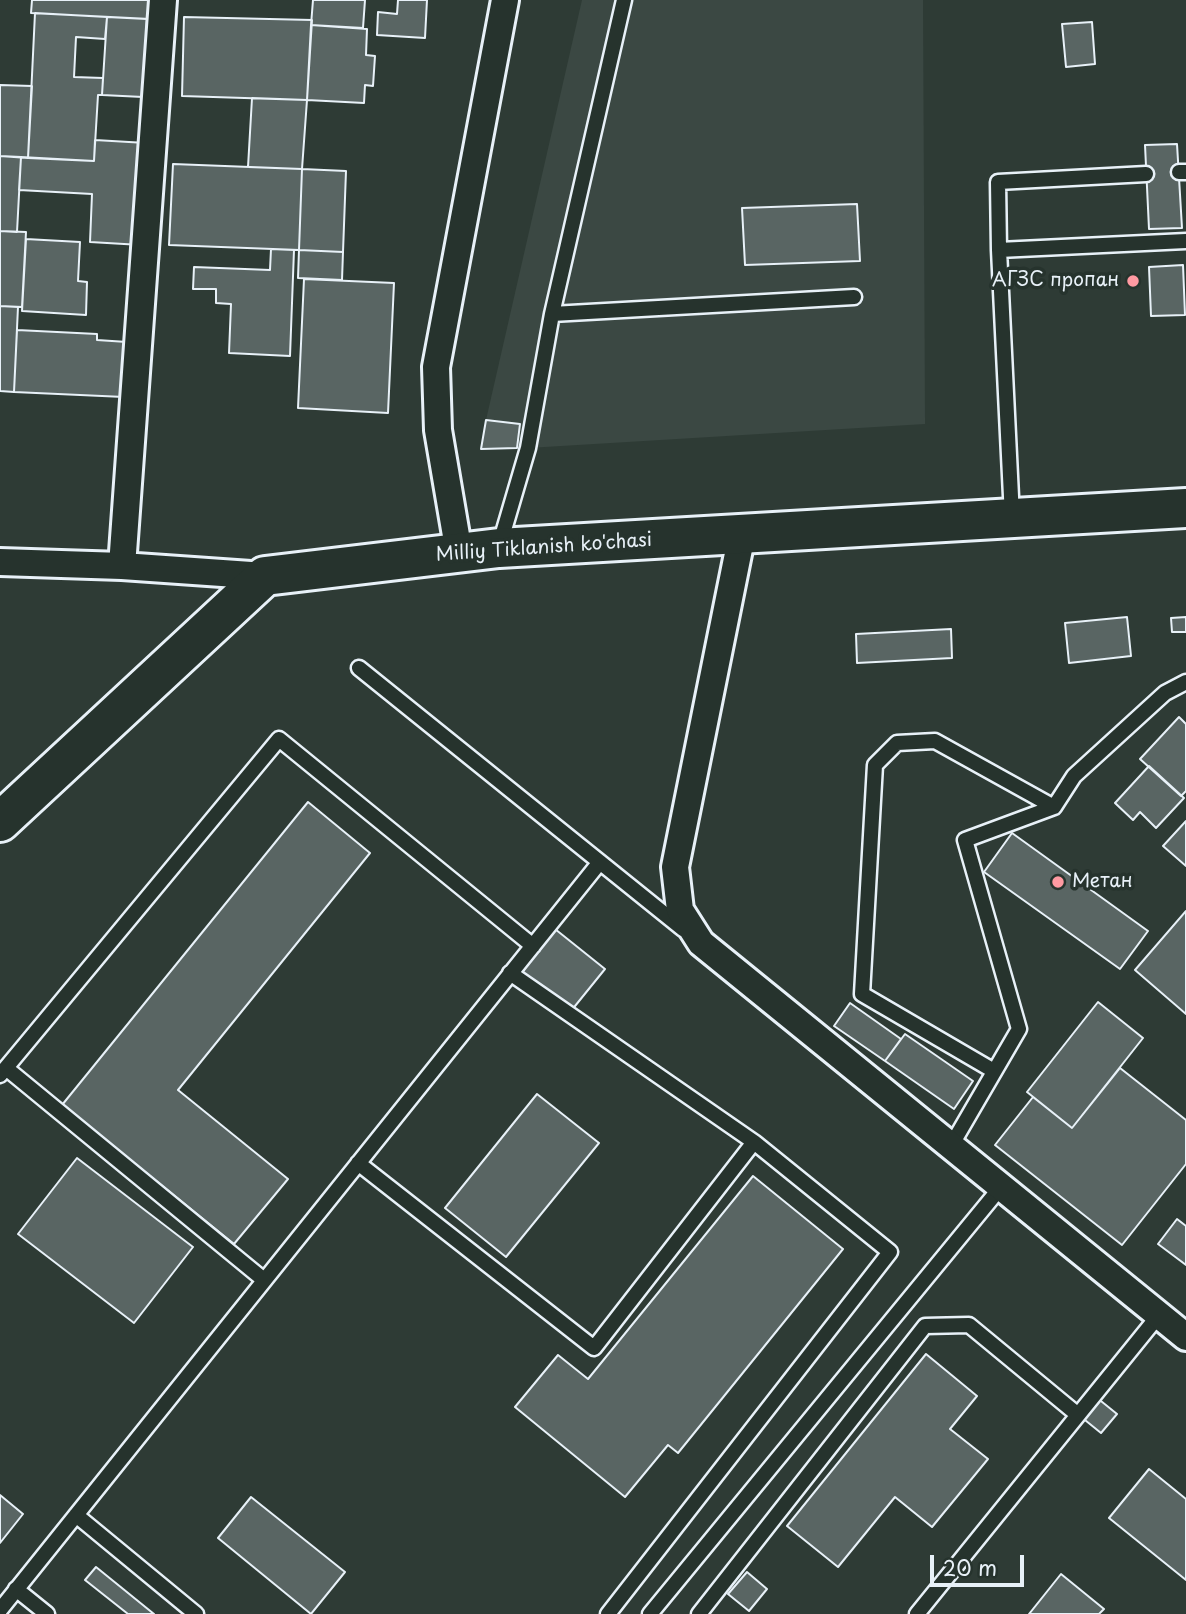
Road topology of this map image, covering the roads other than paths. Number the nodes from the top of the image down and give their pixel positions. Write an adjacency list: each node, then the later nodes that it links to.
1 (163, 0): 15 (street)
2 (505, 0): 13 (street)
3 (624, 0): 8 (lane)
4 (1146, 174): 6 (lane)
5 (1186, 241): 6 (lane)
6 (999, 250): 10 (lane)
7 (854, 297): 8 (lane)
8 (552, 314): 12 (lane)
9 (1186, 508): 10 (main road, Milliy Tiklanish ko'chasi)
10 (1012, 518): 11 (main road, Milliy Tiklanish ko'chasi)
11 (742, 534): 12 (main road, Milliy Tiklanish ko'chasi); 22 (street)
12 (499, 548): 13 (main road, Milliy Tiklanish ko'chasi)
13 (459, 553): 16 (main road, Milliy Tiklanish ko'chasi)
14 (0, 562): 15 (street)
15 (122, 565): 16 (street)
16 (265, 576): 20 (main road)
17 (359, 668): 21 (lane)
18 (1186, 682): 19 (lane)
19 (1054, 807): 26 (lane); 26 (lane)
20 (0, 822)
21 (600, 862): 22 (lane); 23 (lane)
22 (701, 943): 28 (street)
23 (533, 946): 24 (lane); 25 (lane)
24 (510, 973): 27 (lane); 29 (lane)
25 (3, 1071): 31 (lane)
26 (994, 1071): 28 (lane)
27 (754, 1142): 29 (lane); 40 (lane)
28 (951, 1146): 30 (street)
29 (358, 1163): 31 (lane)
30 (1001, 1186): 32 (street); 41 (lane)
31 (264, 1280): 35 (lane)
32 (1159, 1315): 33 (street); 34 (lane)
33 (1186, 1337)
34 (1078, 1415): 42 (lane); 43 (lane)
35 (76, 1515): 36 (lane); 39 (lane)
36 (16, 1590): 37 (lane); 38 (lane)
37 (0, 1610)
38 (47, 1614)
39 (196, 1614)
40 (608, 1614)
41 (650, 1614)
42 (699, 1614)
43 (917, 1614)

